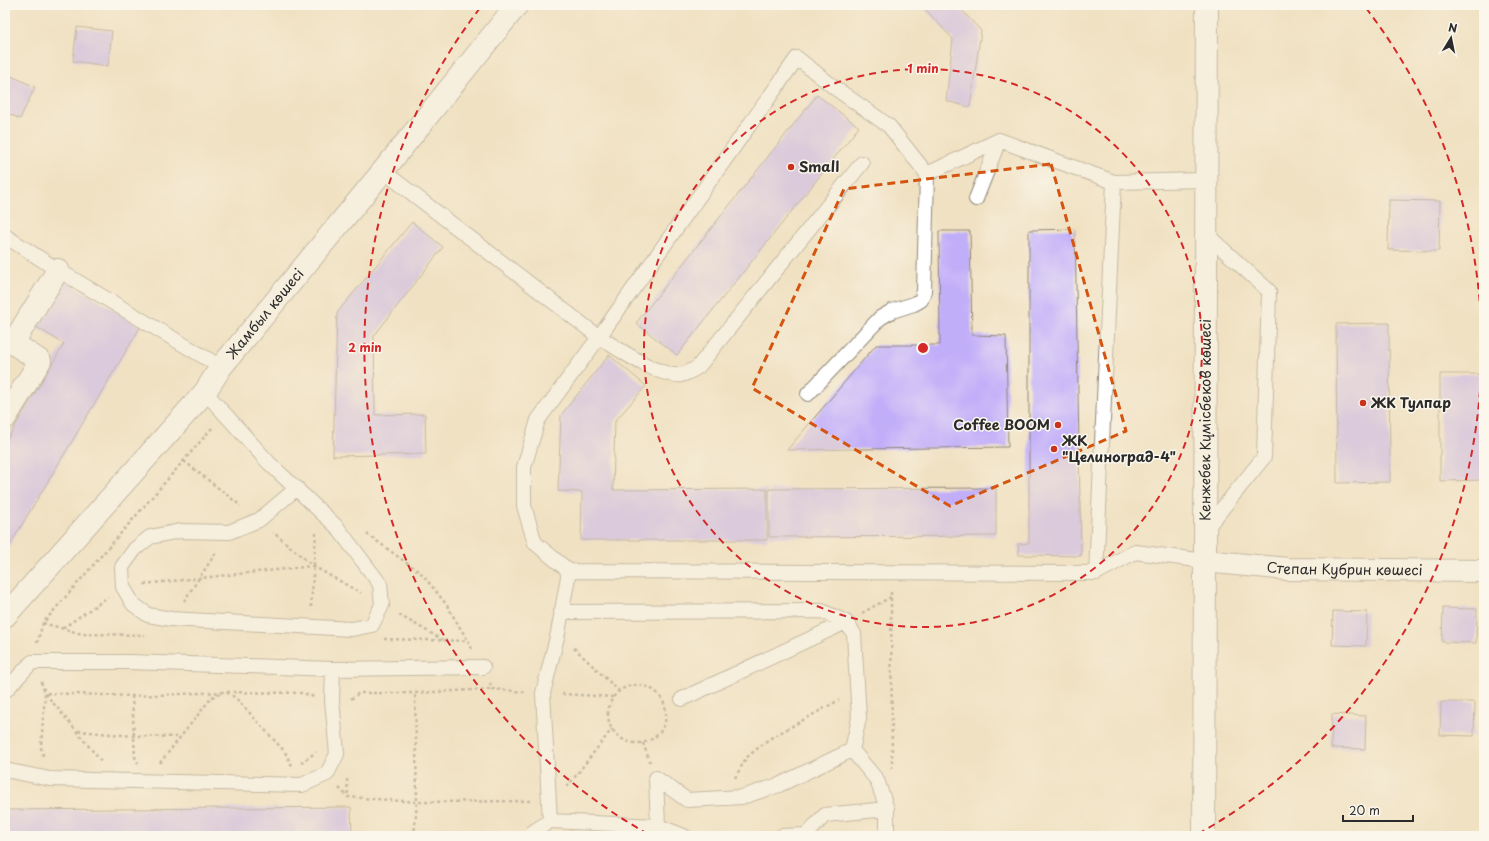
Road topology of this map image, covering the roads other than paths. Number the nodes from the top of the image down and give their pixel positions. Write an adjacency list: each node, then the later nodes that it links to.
1 (517, 5): 5 (street, Жамбыл көшесі)
2 (1207, 5): 7 (street, Кенжебек Күмісбеков көшесі)
3 (999, 140): 6 (lane); 8 (lane); 9 (lane)
4 (862, 163): 13 (lane)
5 (383, 171): 13 (lane); 14 (street, Жамбыл көшесі)
6 (926, 174): 13 (lane); 16 (lane)
7 (1206, 180): 8 (lane); 10 (street, Кенжебек Күмісбеков көшесі)
8 (1114, 182): 23 (lane)
9 (976, 199)
10 (1206, 234): 19 (street, Кенжебек Күмісбеков көшесі); 19 (lane)
11 (5, 236): 12 (lane)
12 (58, 270): 14 (lane); 17 (street)
13 (599, 337): 21 (lane)
14 (221, 367): 15 (street, Жамбыл көшесі)
15 (205, 392): 18 (lane); 25 (street, Жамбыл көшесі)
16 (808, 394)
17 (5, 418)
18 (296, 488): 18 (lane)
19 (1205, 530): 20 (street, Кенжебек Күмісбеков көшесі)
20 (1205, 561): 22 (street, Степан Кубрин көшесі); 23 (lane); 40 (street, Кенжебек Күмісбеков көшесі)
21 (569, 571): 23 (lane); 24 (lane)
22 (1484, 571)
23 (1096, 573)
24 (561, 612): 26 (lane); 34 (lane)
25 (6, 613)
26 (846, 622): 30 (lane); 31 (lane)
27 (483, 667): 28 (lane)
28 (333, 669): 29 (lane); 32 (lane)
29 (5, 691)
30 (682, 699)
31 (852, 750): 33 (lane); 35 (lane)
32 (5, 770)
33 (887, 809): 38 (lane); 39 (lane)
34 (550, 821): 35 (lane); 36 (lane)
35 (658, 831): 37 (lane)
36 (531, 836)
37 (684, 836)
38 (782, 836)
39 (887, 836)
40 (1204, 836)

